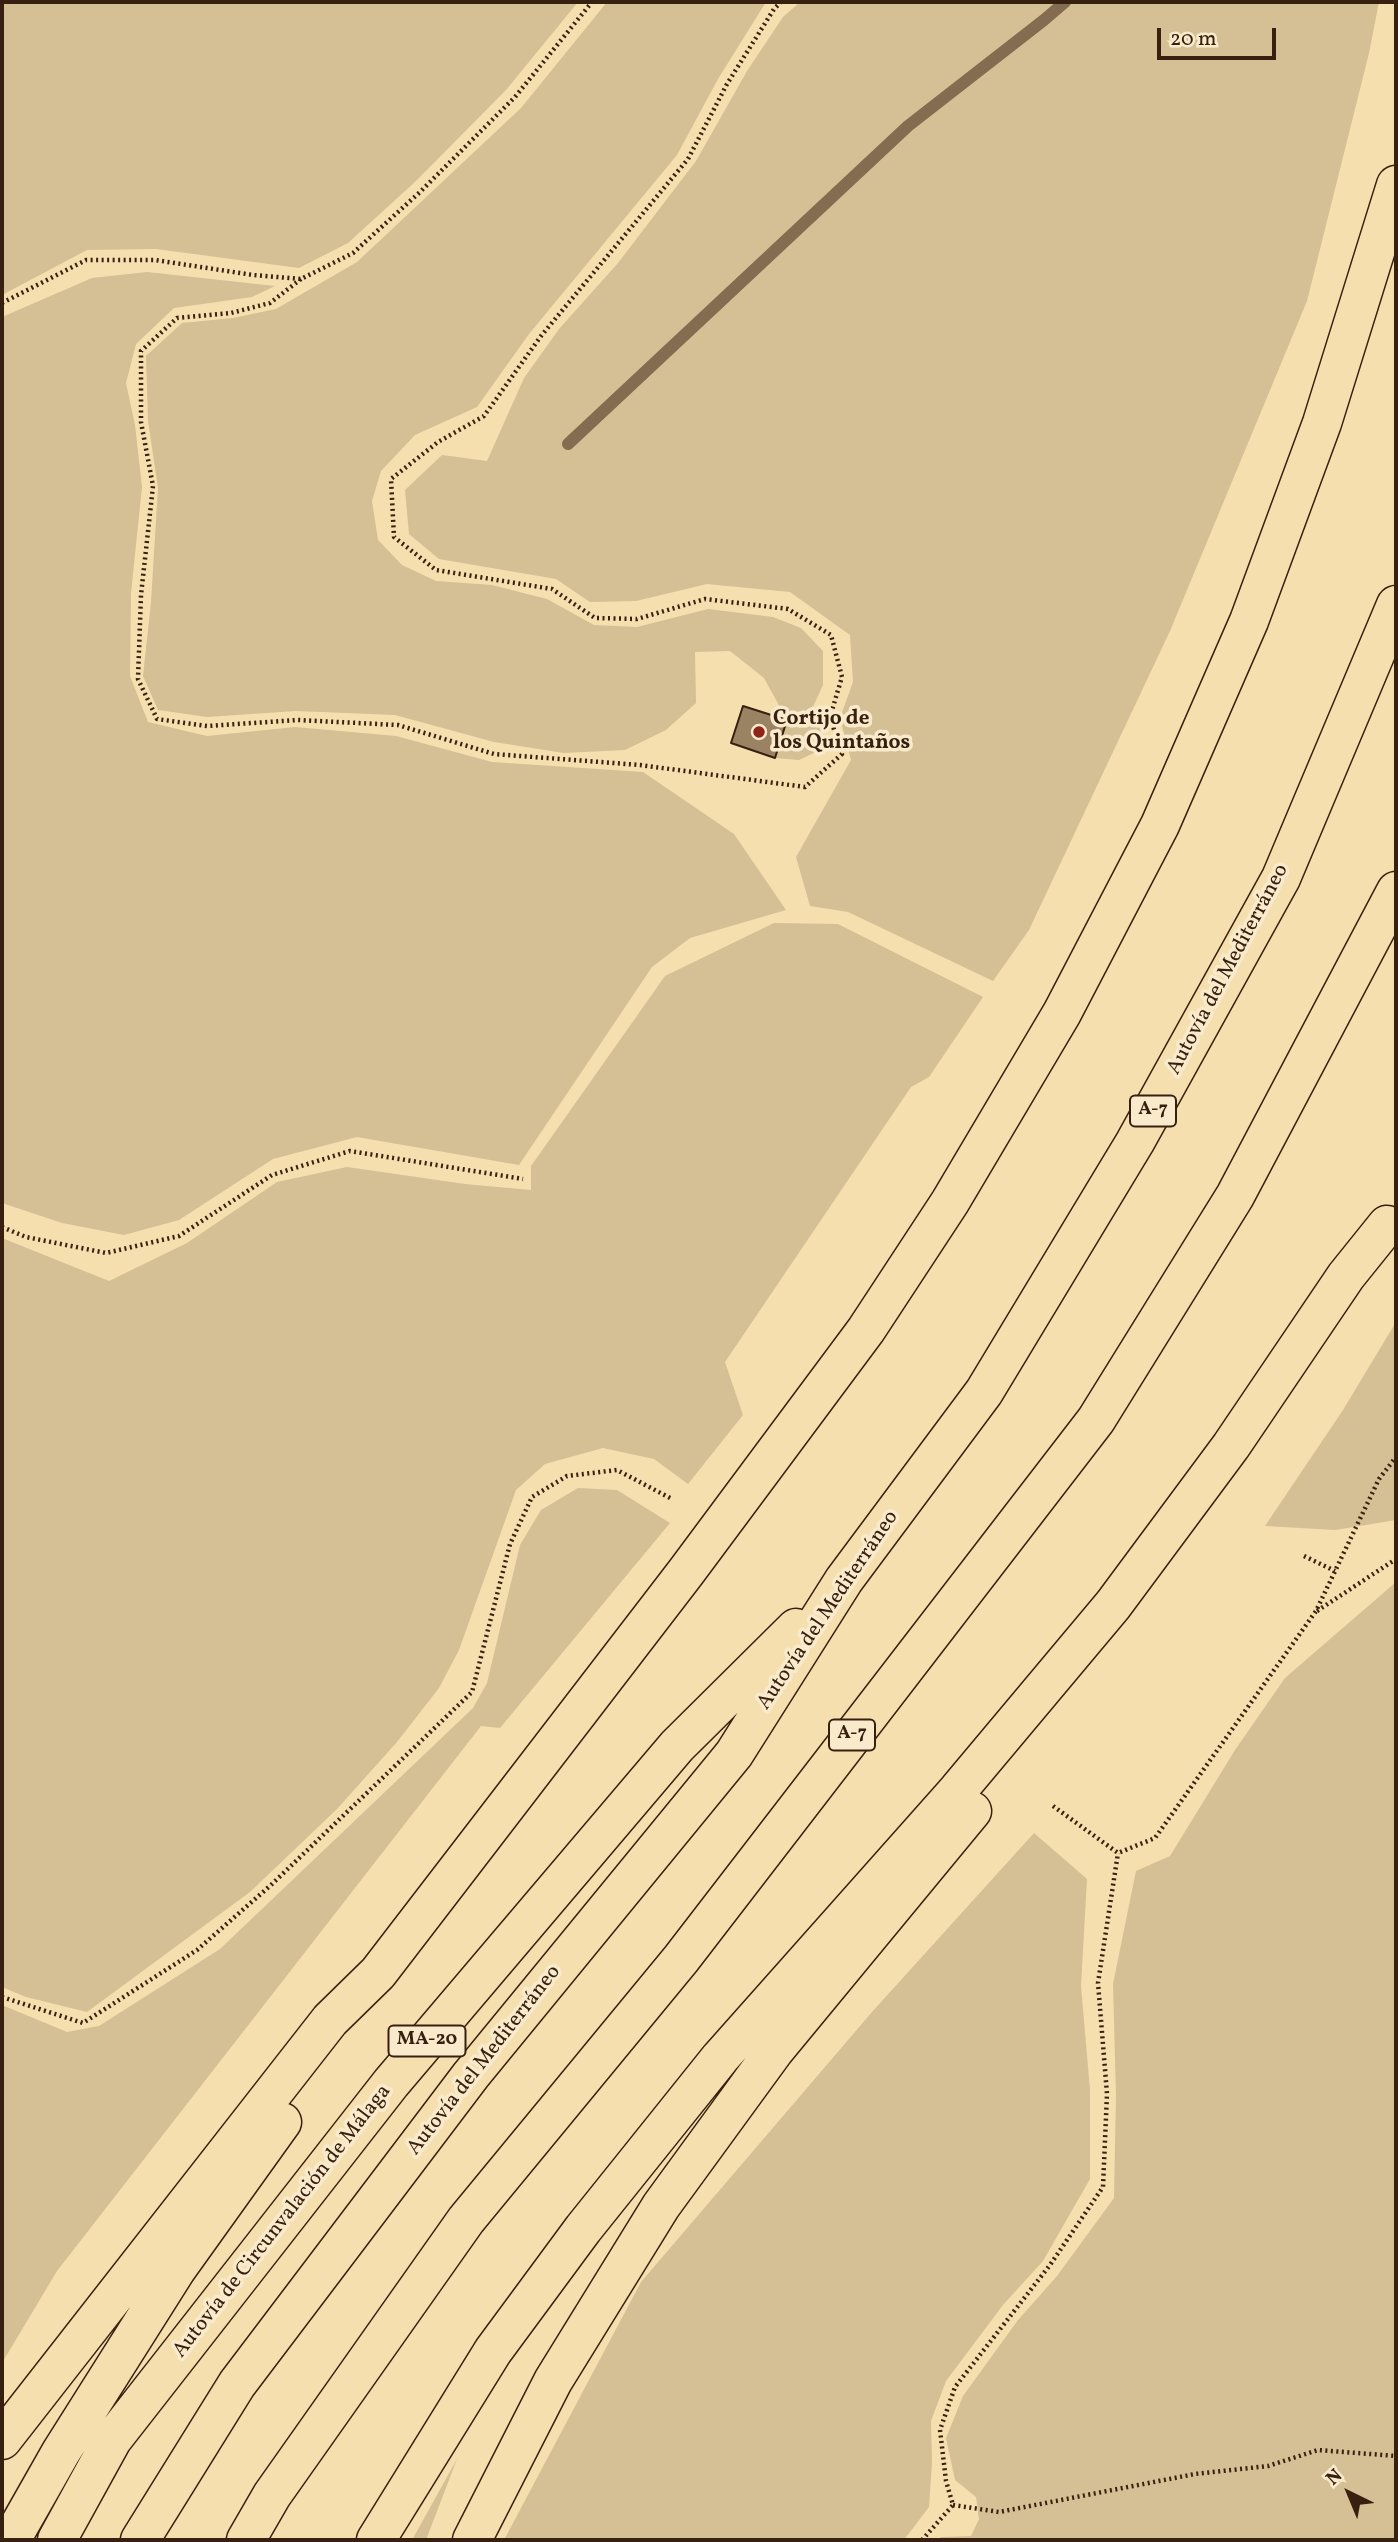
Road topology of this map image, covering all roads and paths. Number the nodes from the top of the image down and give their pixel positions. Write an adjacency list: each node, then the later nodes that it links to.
1 (592, 2): 4 (path)
2 (781, 2): 4 (path)
3 (1396, 185): 20 (highway)
4 (301, 279): 5 (path)
5 (2, 303)
6 (1396, 605): 16 (highway, Autovía del Mediterráneo / A-7)
7 (1396, 891): 28 (highway, A-7)
8 (523, 1179): 10 (path)
9 (1392, 1217): 29 (highway); 30 (highway)
10 (2, 1227)
11 (1396, 1457): 15 (path)
12 (673, 1499): 21 (path)
13 (1304, 1556): 15 (path)
14 (1396, 1559): 17 (path)
15 (1335, 1571): 17 (path)
16 (844, 1580): 26 (highway, Autovía de Circunvalación de Málaga / MA-20); 27 (highway, Autovía del Mediterráneo / A-7)
17 (1316, 1611): 19 (path)
18 (1053, 1806): 19 (path)
19 (1118, 1853): 24 (path)
20 (378, 1973): 22 (highway); 25 (highway)
21 (2, 1997)
22 (2, 2440)
23 (1396, 2456): 24 (path)
24 (953, 2505): 31 (path)
25 (11, 2540)
26 (57, 2540)
27 (140, 2540)
28 (246, 2540)
29 (376, 2540)
30 (472, 2540)
31 (922, 2540)

